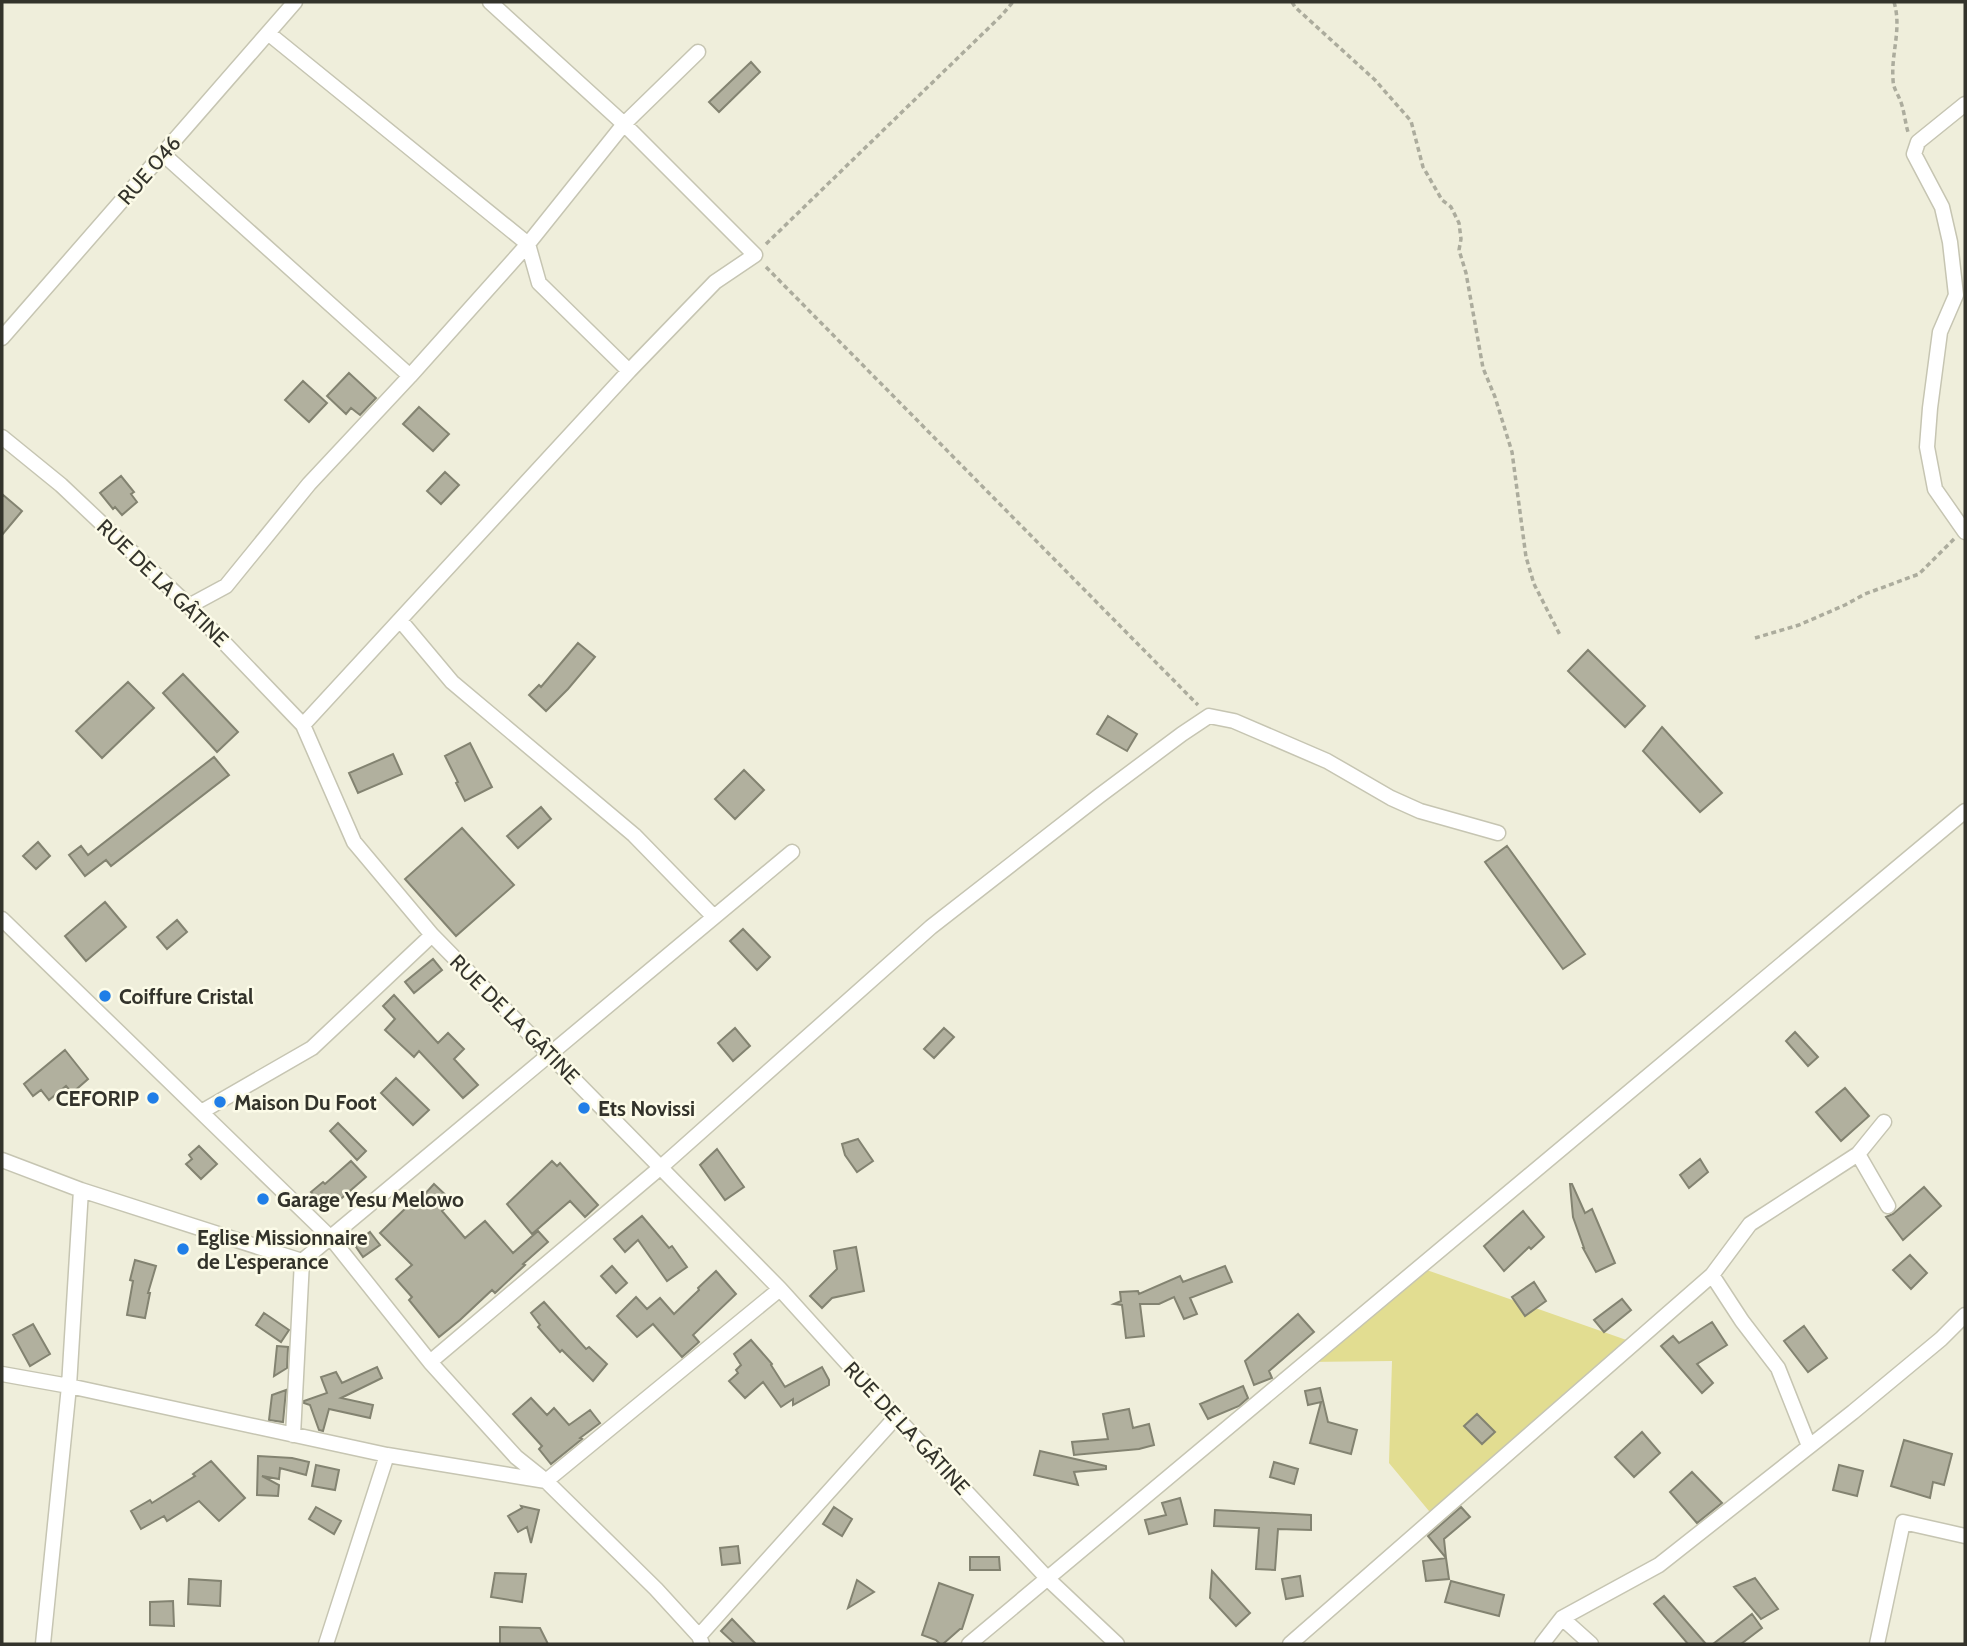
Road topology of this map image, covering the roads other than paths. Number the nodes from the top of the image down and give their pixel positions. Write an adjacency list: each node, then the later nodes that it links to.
1 (295, 2): 3 (street, RUE 046)
2 (490, 2): 6 (street)
3 (268, 33): 7 (street, RUE 046); 8 (street)
4 (698, 52): 6 (street)
5 (1965, 104): 13 (street)
6 (624, 124): 8 (street); 10 (street)
7 (163, 154): 9 (street, RUE 046); 11 (street)
8 (528, 244): 10 (street); 11 (street)
9 (2, 338)
10 (629, 371): 15 (street)
11 (410, 376): 14 (street)
12 (2, 437): 14 (street, RUE DE LA GÂTINE)
13 (1964, 531)
14 (189, 606): 16 (street, RUE DE LA GÂTINE)
15 (400, 620): 16 (street); 20 (street)
16 (303, 725): 22 (street, RUE DE LA GÂTINE)
17 (1965, 811): 45 (street)
18 (1498, 833): 28 (street)
19 (792, 852): 20 (street)
20 (714, 917): 23 (street)
21 (2, 919): 24 (street)
22 (432, 935): 23 (street, RUE DE LA GÂTINE); 24 (street)
23 (550, 1054): 28 (street, RUE DE LA GÂTINE); 31 (street)
24 (201, 1112): 31 (street)
25 (1884, 1122): 26 (street)
26 (1858, 1154): 30 (street); 33 (street)
27 (2, 1160): 29 (street)
28 (661, 1167): 34 (street, RUE DE LA GÂTINE); 36 (street)
29 (81, 1190): 32 (street); 38 (street)
30 (1888, 1206)
31 (331, 1238): 32 (street); 36 (street)
32 (302, 1261): 40 (street)
33 (1712, 1275): 41 (street); 52 (street)
34 (780, 1289): 39 (street, RUE DE LA GÂTINE); 43 (street)
35 (1965, 1315): 41 (street)
36 (430, 1362): 43 (street)
37 (2, 1374): 38 (street)
38 (69, 1386): 40 (street); 48 (street)
39 (896, 1418): 45 (street, RUE DE LA GÂTINE); 47 (street)
40 (293, 1435): 42 (street)
41 (1809, 1446): 46 (street)
42 (387, 1455): 43 (street); 49 (street)
43 (546, 1481): 47 (street)
44 (1965, 1536): 55 (street)
45 (1048, 1579): 50 (street); 51 (street, RUE DE LA GÂTINE)
46 (1562, 1618): 53 (street); 54 (street)
47 (700, 1640)
48 (43, 1644)
49 (326, 1644)
50 (969, 1644)
51 (1117, 1644)
52 (1290, 1644)
53 (1542, 1644)
54 (1591, 1644)
55 (1877, 1644)

